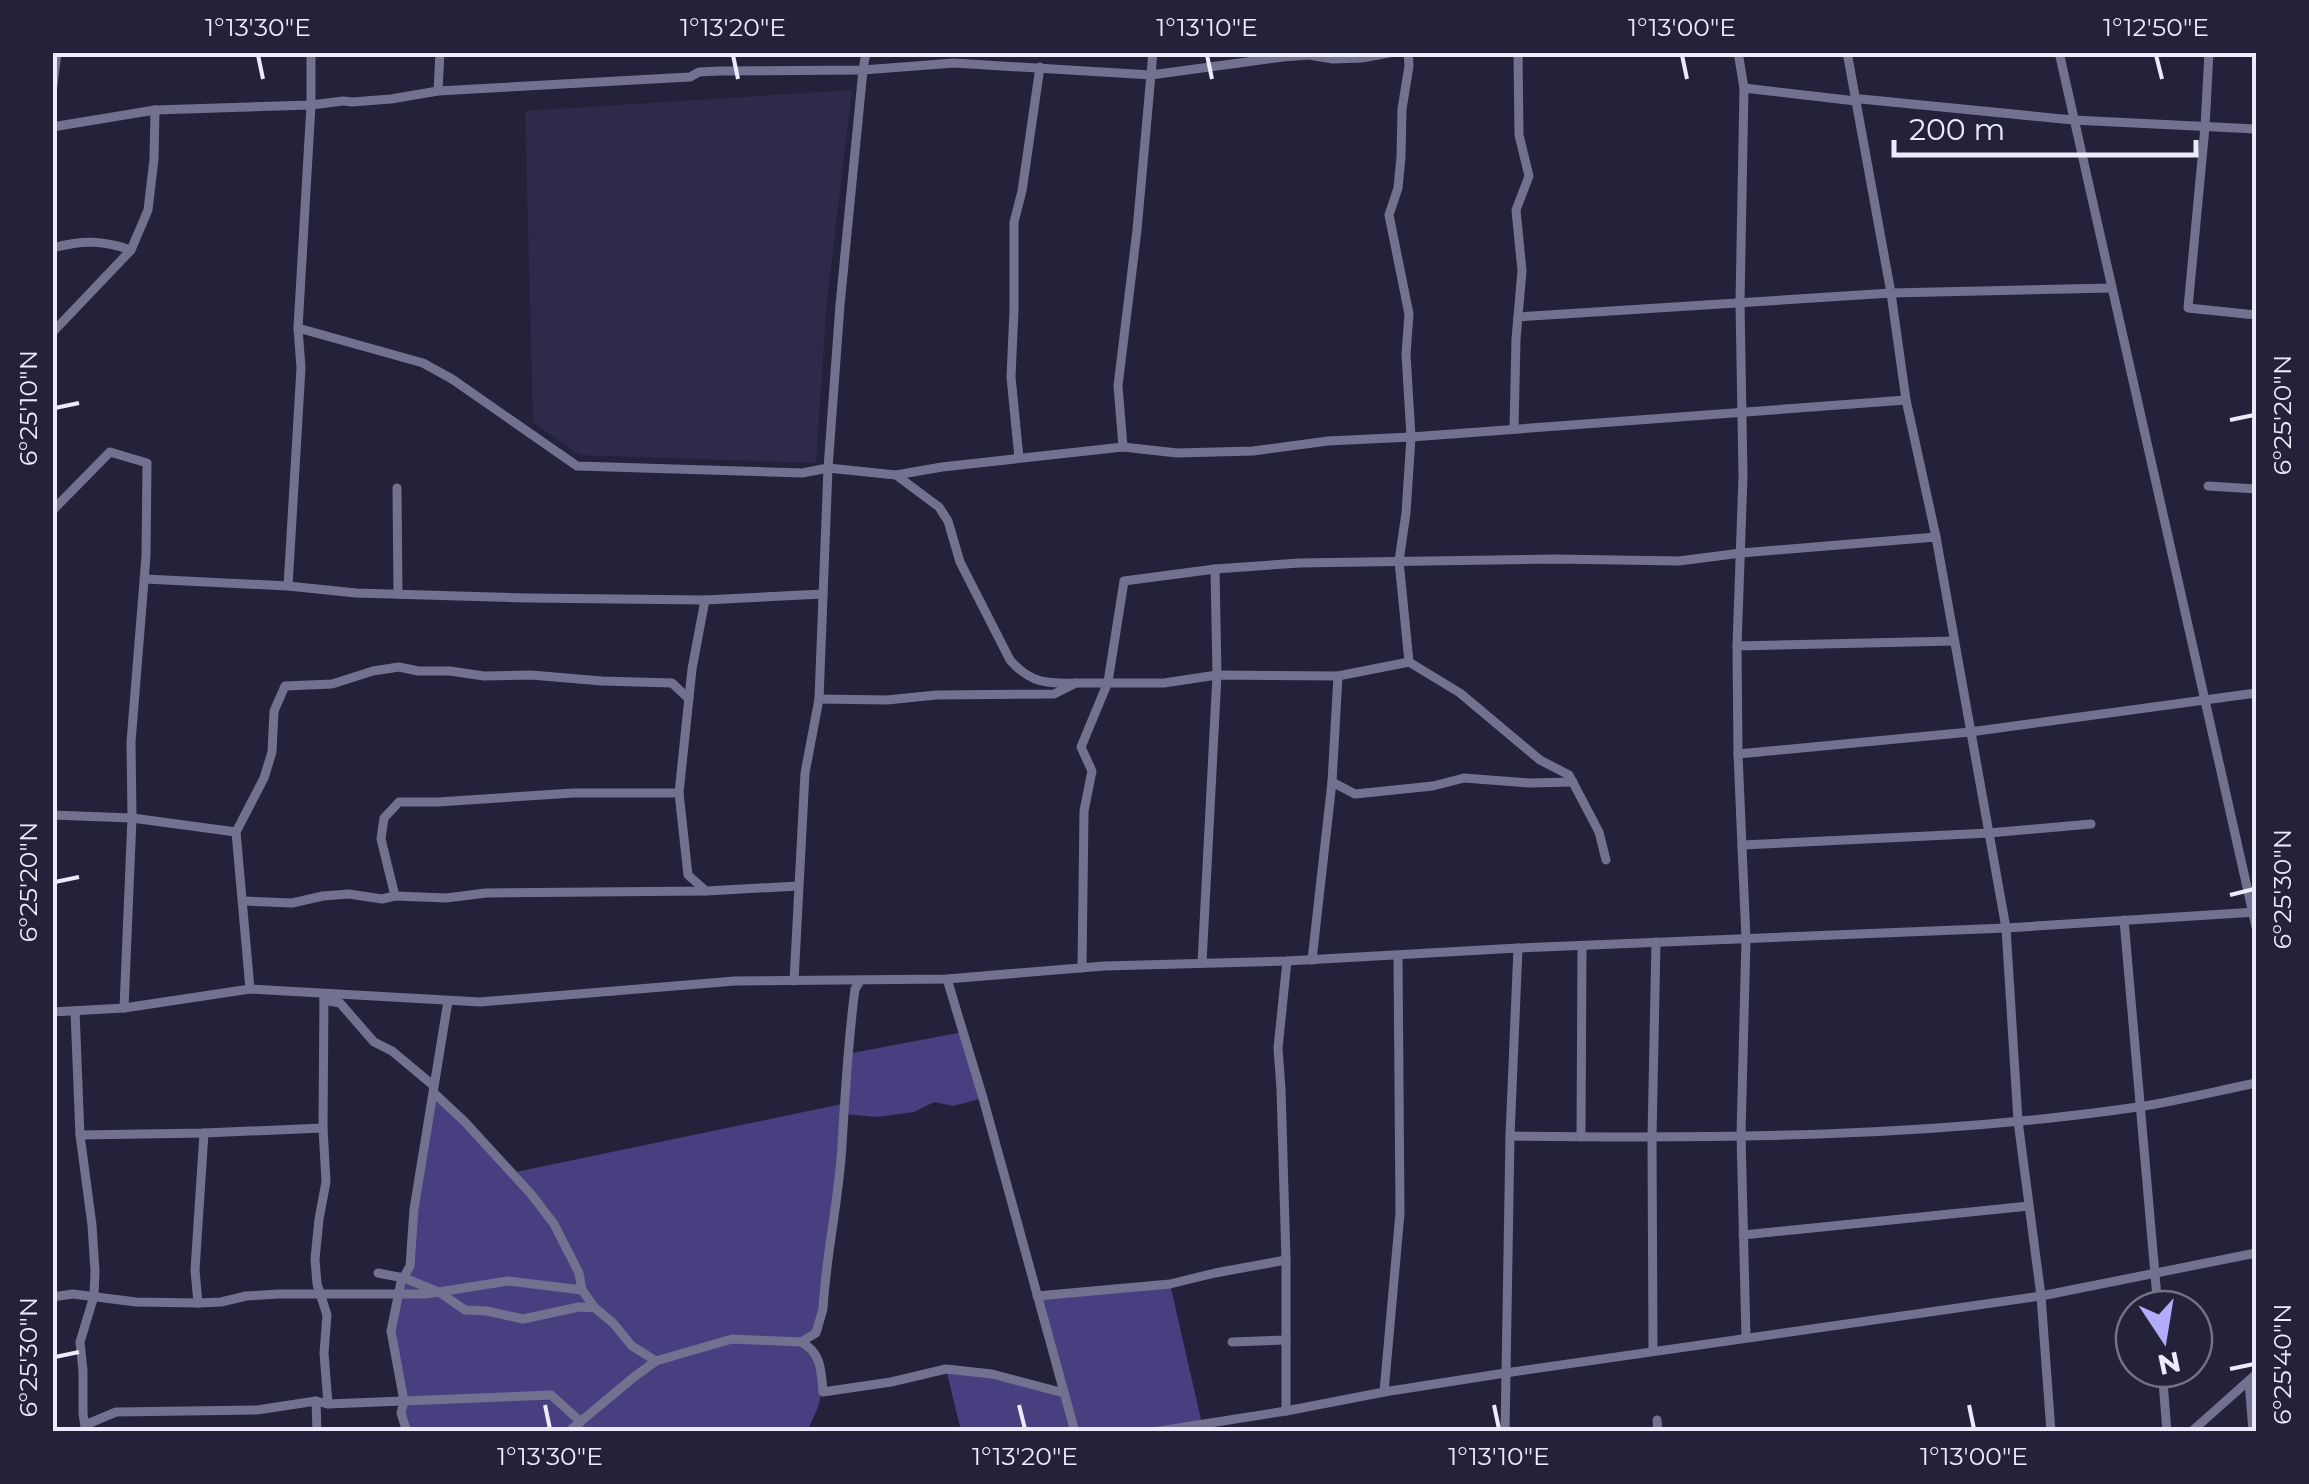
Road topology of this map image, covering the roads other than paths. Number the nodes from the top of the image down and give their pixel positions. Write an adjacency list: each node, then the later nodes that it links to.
1 (57, 52): 18 (street)
2 (311, 52): 20 (street)
3 (440, 52): 17 (street)
4 (866, 52): 14 (street)
5 (1152, 52): 15 (street)
6 (1394, 52): 15 (street)
7 (1408, 52): 38 (street)
8 (1518, 52): 32 (street)
9 (1738, 52): 16 (street)
10 (1846, 52): 19 (street)
11 (2060, 52): 22 (street)
12 (2209, 52): 24 (street)
13 (1040, 68): 14 (street); 15 (street); 40 (street)
14 (863, 70): 17 (street); 41 (street)
15 (1151, 75): 39 (street)
16 (1744, 88): 19 (street); 30 (street)
17 (438, 91): 20 (street)
18 (52, 92)
19 (1856, 101): 22 (street); 29 (street)
20 (311, 104): 21 (street); 33 (street)
21 (155, 110): 23 (street); 27 (street)
22 (2073, 120): 24 (street); 28 (street)
23 (52, 127)
24 (2205, 127): 25 (street); 31 (street)
25 (2256, 129)
26 (52, 248): 27 (street)
27 (131, 250): 34 (street)
28 (2112, 288): 29 (street); 66 (street)
29 (1891, 293): 30 (street); 35 (street)
30 (1740, 302): 32 (street); 36 (street)
31 (2256, 314)
32 (1518, 317): 37 (street)
33 (298, 328): 41 (street); 52 (street)
34 (52, 333)
35 (1906, 400): 36 (street); 47 (street)
36 (1741, 411): 37 (street); 48 (street)
37 (1514, 429): 38 (street)
38 (1410, 437): 39 (street); 49 (street)
39 (1123, 447): 40 (street)
40 (1018, 458): 42 (street)
41 (828, 468): 42 (street); 54 (street)
42 (896, 474): 62 (street)
43 (2208, 486): 45 (street)
44 (398, 488): 53 (street)
45 (2256, 490)
46 (52, 510): 51 (street)
47 (1936, 537): 48 (street); 56 (street)
48 (1741, 553): 49 (street); 57 (street)
49 (1398, 561): 50 (street); 58 (street)
50 (1215, 569): 59 (street); 61 (street)
51 (145, 579): 52 (street); 73 (street)
52 (288, 586): 53 (street)
53 (398, 594): 55 (street)
54 (822, 594): 55 (street); 65 (street)
55 (704, 600): 64 (street)
56 (1954, 641): 57 (street); 67 (street)
57 (1737, 646): 68 (street)
58 (1409, 662): 60 (street); 70 (street)
59 (1216, 675): 60 (street); 61 (street); 94 (street)
60 (1338, 676): 69 (street)
61 (1108, 682): 62 (street); 95 (street)
62 (1076, 683): 65 (street)
63 (2256, 693): 66 (street)
64 (689, 699): 71 (street); 75 (street)
65 (820, 699): 79 (street)
66 (2207, 700): 67 (street); 83 (street)
67 (1970, 732): 68 (street); 76 (street)
68 (1738, 754): 77 (street)
69 (1332, 782): 70 (street); 92 (street)
70 (1572, 782): 78 (street)
71 (679, 794): 80 (street); 81 (street)
72 (52, 815): 73 (street)
73 (132, 818): 75 (street); 102 (street)
74 (2092, 824): 76 (street)
75 (236, 832): 82 (street)
76 (1989, 834): 77 (street); 86 (street)
77 (1742, 844): 87 (street)
78 (1606, 860)
79 (798, 886): 80 (street); 98 (street)
80 (706, 890): 81 (street)
81 (395, 896): 82 (street)
82 (243, 901): 99 (street)
83 (2255, 912): 84 (street); 85 (street)
84 (2124, 920): 86 (street); 107 (street)
85 (2256, 927)
86 (2006, 928): 87 (street); 108 (street)
87 (1746, 938): 88 (street); 112 (street)
88 (1656, 942): 89 (street); 115 (street)
89 (1582, 946): 90 (street); 114 (street)
90 (1518, 948): 91 (street); 113 (street)
91 (1398, 955): 92 (street); 143 (street)
92 (1312, 960): 93 (street)
93 (1287, 961): 94 (street); 119 (street)
94 (1202, 964): 95 (street)
95 (1082, 968): 96 (street)
96 (947, 979): 97 (street); 129 (street)
97 (860, 980): 98 (street); 136 (street)
98 (794, 981): 101 (street)
99 (250, 989): 100 (street); 102 (street)
100 (324, 997): 101 (street); 106 (street); 109 (street)
101 (448, 1002): 106 (street)
102 (124, 1008): 103 (street)
103 (76, 1010): 104 (street); 111 (street)
104 (52, 1012)
105 (2256, 1083): 107 (street)
106 (433, 1089): 122 (street); 124 (street)
107 (2140, 1107): 108 (street); 120 (street)
108 (2018, 1120): 112 (street); 116 (street)
109 (323, 1128): 110 (street); 127 (street)
110 (204, 1134): 111 (street); 132 (street)
111 (80, 1135): 128 (street)
112 (1741, 1135): 115 (street); 117 (street)
113 (1510, 1136): 114 (street); 140 (street)
114 (1581, 1137): 115 (street)
115 (1652, 1138): 138 (street)
116 (2030, 1206): 117 (street); 130 (street)
117 (1743, 1235): 134 (street)
118 (2256, 1253): 120 (street)
119 (1286, 1260): 129 (street); 135 (street)
120 (2155, 1272): 123 (street); 130 (street)
121 (378, 1274): 122 (street)
122 (404, 1278): 125 (street); 126 (street)
123 (2156, 1289)
124 (582, 1290): 125 (street); 133 (street)
125 (439, 1292): 126 (street); 133 (street)
126 (398, 1293): 127 (street); 146 (street)
127 (321, 1295): 132 (street); 147 (street)
128 (94, 1296): 131 (street); 132 (street); 150 (street)
129 (1037, 1296): 144 (street)
130 (2041, 1296): 134 (street); 157 (street)
131 (52, 1297)
132 (198, 1303)
133 (595, 1308): 139 (street)
134 (1746, 1337): 138 (street)
135 (1286, 1340): 137 (street); 148 (street)
136 (801, 1342): 139 (street); 144 (street)
137 (1232, 1342)
138 (1653, 1350): 140 (street)
139 (656, 1362): 149 (street)
140 (1504, 1373): 143 (street); 156 (street)
141 (2253, 1378): 159 (street); 160 (street)
142 (2164, 1389): 158 (street)
143 (1384, 1392): 148 (street)
144 (1064, 1393): 154 (street)
145 (316, 1401): 147 (street); 150 (street); 151 (street)
146 (404, 1401): 147 (street); 149 (street); 152 (street)
147 (328, 1404)
148 (1286, 1412): 155 (street)
149 (580, 1422): 153 (street)
150 (85, 1428)
151 (317, 1432)
152 (407, 1432)
153 (568, 1432)
154 (1074, 1432)
155 (1153, 1432)
156 (1505, 1432)
157 (2051, 1432)
158 (2167, 1432)
159 (2191, 1432)
160 (2254, 1432)

